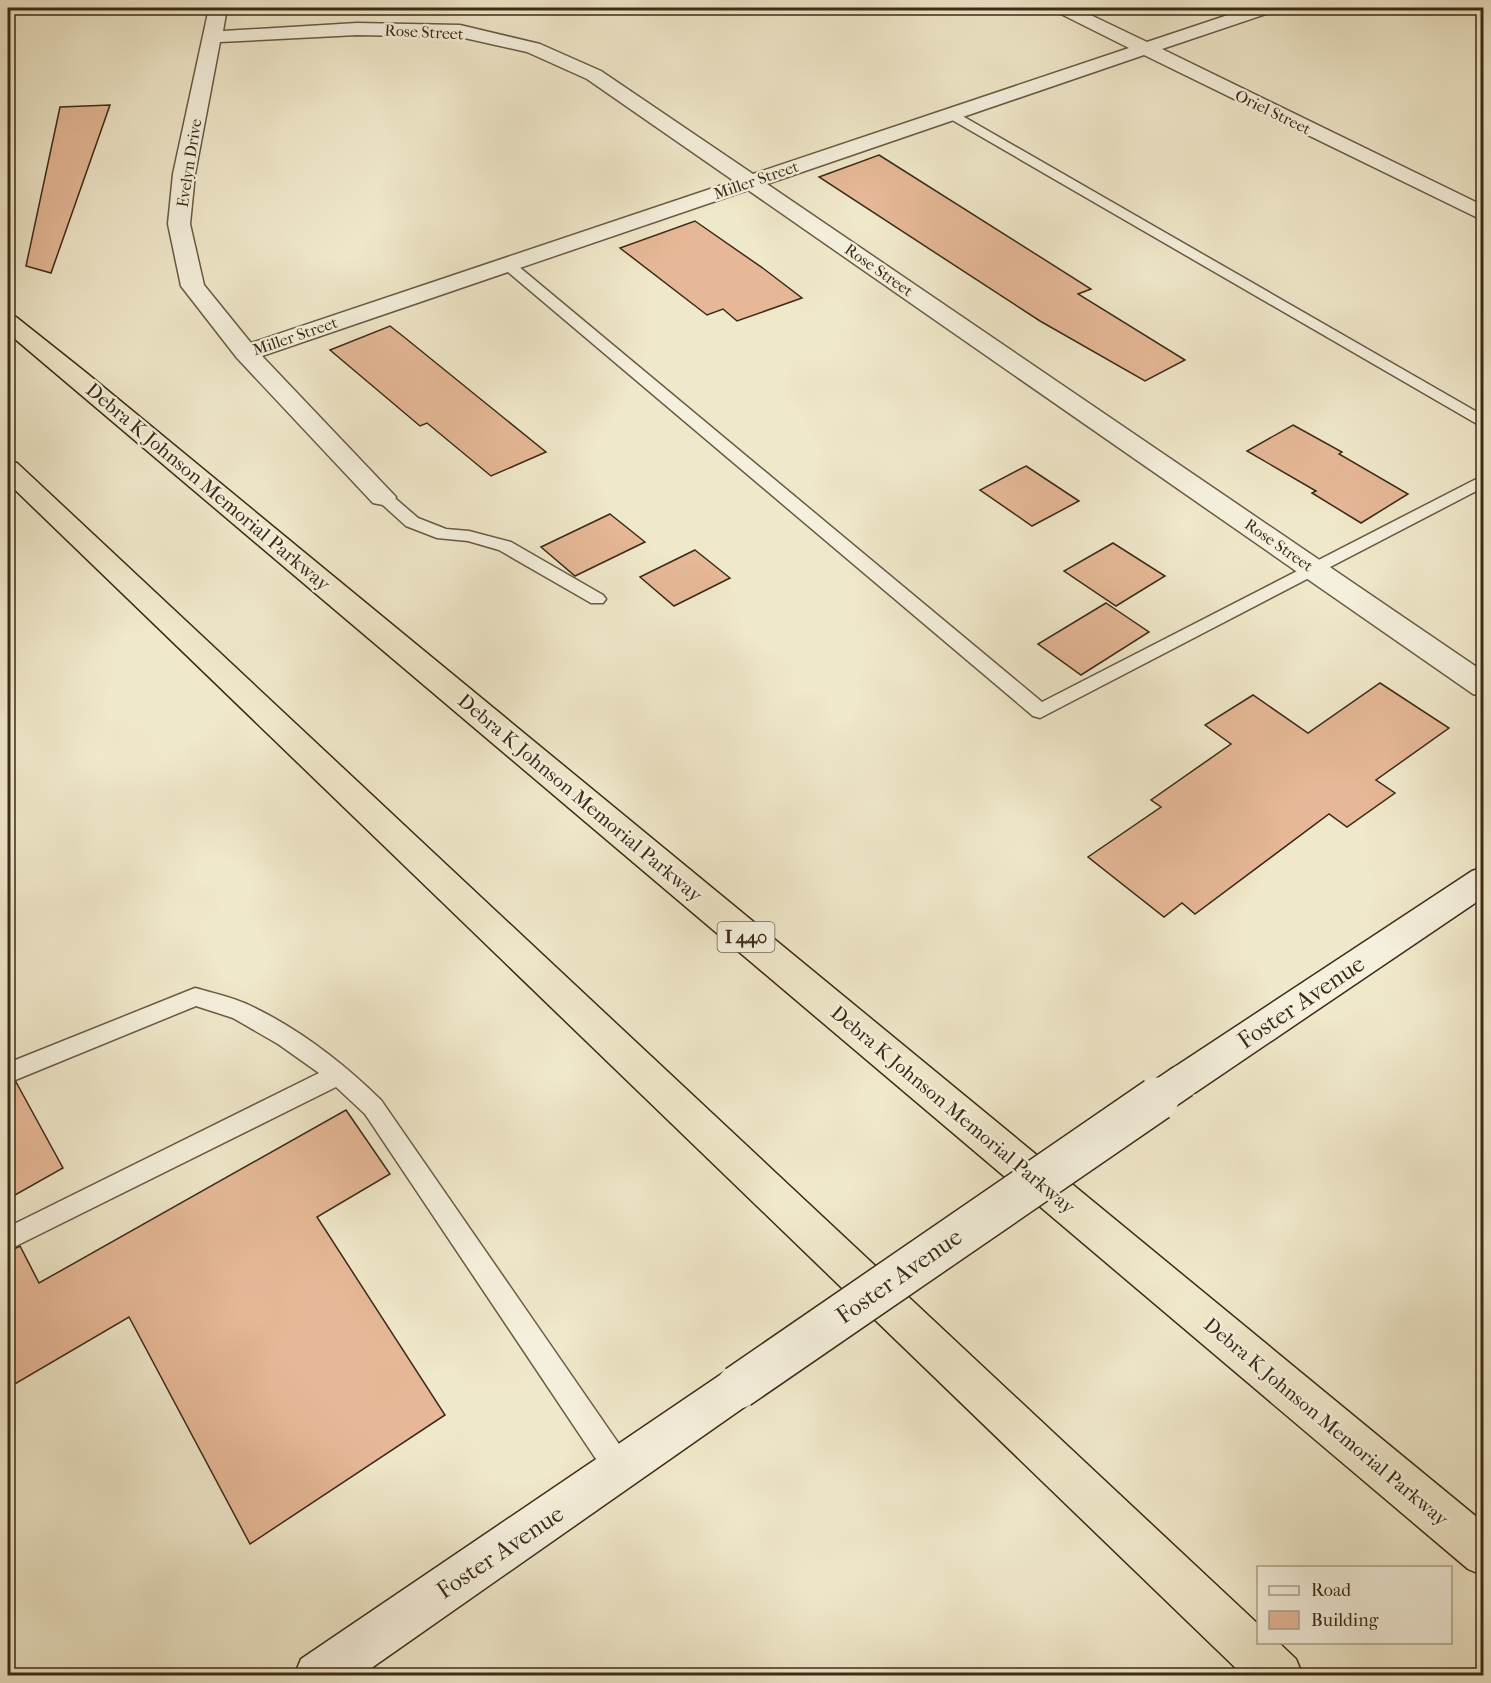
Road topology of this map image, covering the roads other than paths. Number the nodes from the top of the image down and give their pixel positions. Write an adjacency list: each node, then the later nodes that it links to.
1 (218, 8): 4 (street, Evelyn Drive)
2 (1062, 8): 5 (street, Oriel Street)
3 (1266, 8): 5 (street, Miller Street)
4 (212, 37): 7 (street, Rose Street); 11 (street, Evelyn Drive)
5 (1146, 49): 6 (street, Miller Street); 8 (street, Oriel Street)
6 (952, 114): 7 (street, Miller Street); 12 (lane)
7 (751, 182): 9 (street, Miller Street); 16 (street, Rose Street)
8 (1484, 215)
9 (507, 264): 11 (street, Miller Street); 16 (lane)
10 (8, 322): 24 (highway, Debra K Johnson Memorial Parkway / I 440)
11 (246, 353): 15 (street, Evelyn Drive)
12 (1484, 423)
13 (8, 469): 26 (highway)
14 (1484, 480): 16 (lane)
15 (383, 497): 17 (lane)
16 (1314, 570): 18 (street, Rose Street)
17 (597, 599)
18 (1484, 687)
19 (1484, 880): 23 (street, Foster Avenue, bridge)
20 (8, 1073): 21 (lane)
21 (339, 1074): 22 (lane); 23 (lane)
22 (8, 1239)
23 (620, 1470): 25 (street, Foster Avenue)
24 (1484, 1553)
25 (318, 1676)
26 (1279, 1676)

